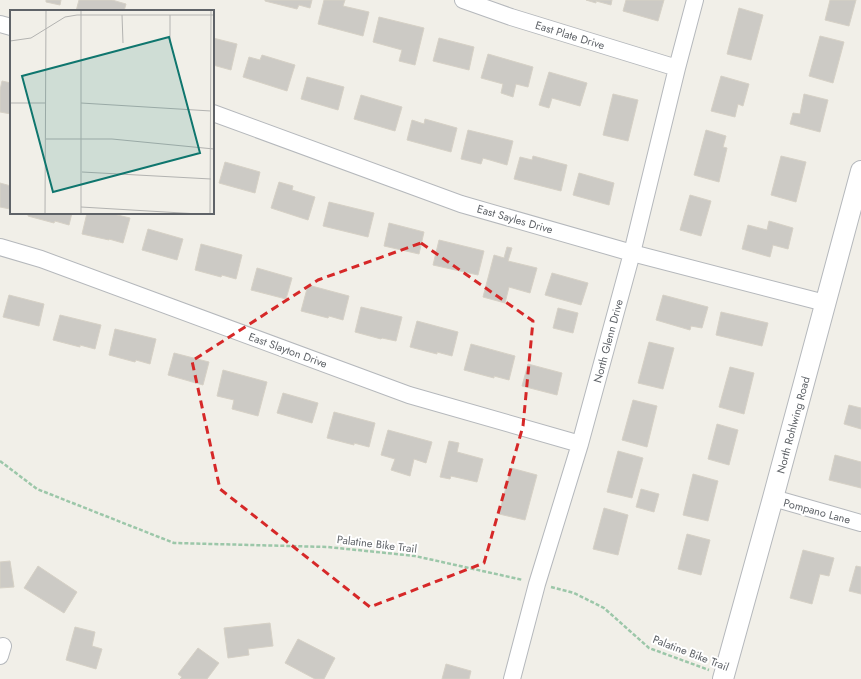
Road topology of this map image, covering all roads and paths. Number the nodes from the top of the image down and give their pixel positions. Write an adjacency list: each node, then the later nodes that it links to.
1 (464, 0): 5 (street, East Plate Drive)
2 (695, 0): 5 (street, North Glenn Drive)
3 (0, 24): 4 (street)
4 (10, 27)
5 (677, 68): 9 (street, North Glenn Drive)
6 (214, 113): 9 (street, East Sayles Drive)
7 (861, 171): 10 (street, North Rohlwing Road)
8 (0, 248): 11 (street, East Slayton Drive)
9 (632, 253): 10 (street, East Sayles Drive); 11 (street, North Glenn Drive)
10 (825, 303): 13 (street, North Rohlwing Road)
11 (580, 444): 15 (street, North Glenn Drive)
12 (0, 461): 15 (path, Palatine Bike Trail)
13 (773, 498): 14 (street, Pompano Lane); 16 (street, North Rohlwing Road)
14 (861, 523)
15 (537, 584): 16 (path, Palatine Bike Trail); 17 (street, North Glenn Drive)
16 (723, 678)
17 (512, 679)

